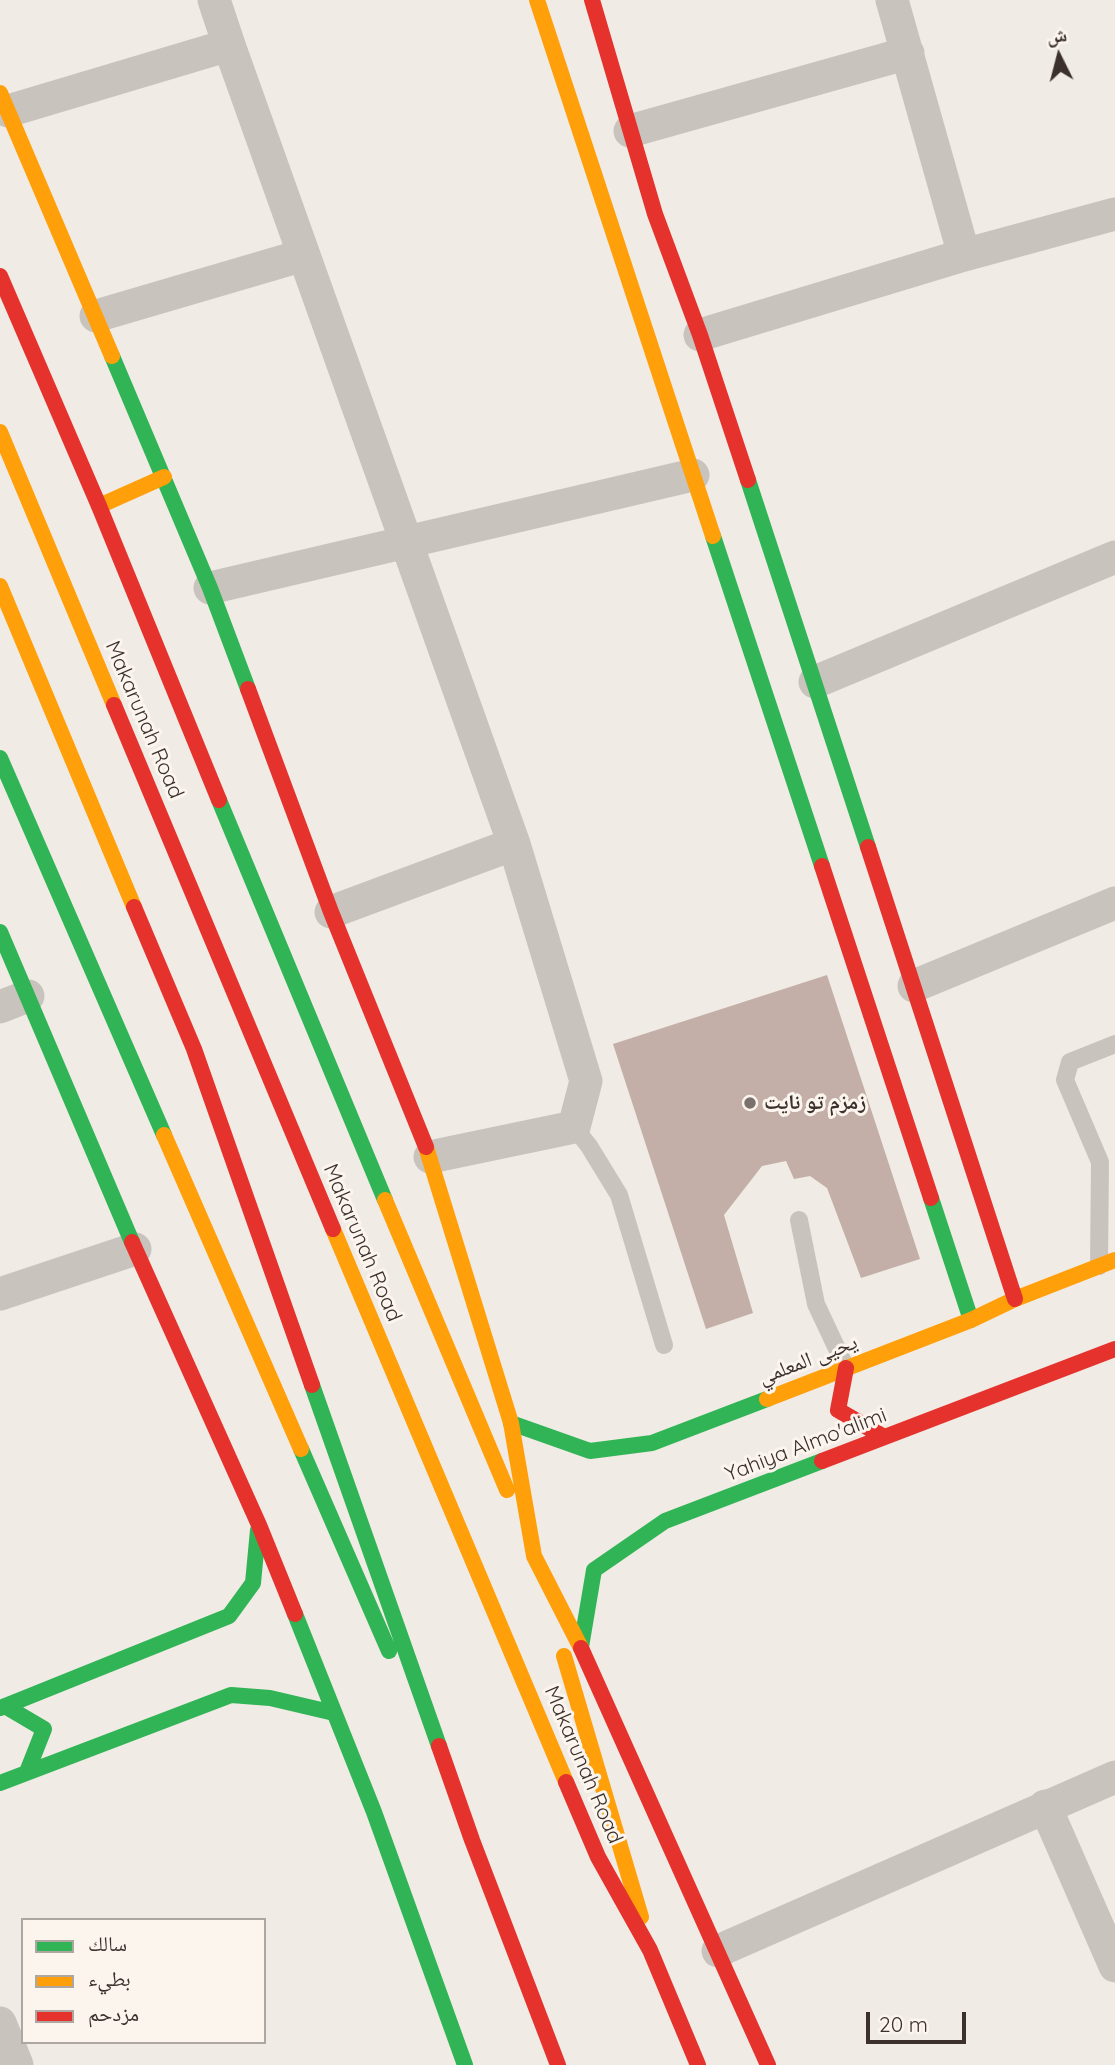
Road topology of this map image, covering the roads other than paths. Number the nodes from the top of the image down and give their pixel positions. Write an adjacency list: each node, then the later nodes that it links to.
1 (214, 0): 5 (street)
2 (537, 0): 16 (main road)
3 (592, 0): 8 (main road)
4 (892, 0): 6 (street)
5 (229, 45): 7 (street); 10 (street)
6 (908, 53): 8 (street); 11 (street)
7 (4, 102): 13 (main road)
8 (630, 131): 14 (main road)
9 (1115, 214): 11 (street)
10 (303, 255): 13 (street); 19 (street)
11 (964, 256): 14 (street)
12 (0, 276): 18 (main road)
13 (96, 316): 17 (main road)
14 (700, 335): 23 (main road)
15 (0, 432): 57 (main road, Makarunah Road)
16 (693, 475): 19 (street); 40 (main road)
17 (164, 477): 18 (main road); 22 (main road)
18 (99, 506): 47 (main road)
19 (405, 541): 22 (street); 25 (street)
20 (1115, 557): 23 (street)
21 (0, 586): 56 (main road)
22 (210, 588): 27 (main road)
23 (815, 682): 29 (main road)
24 (0, 758): 56 (main road)
25 (514, 844): 27 (street); 32 (street)
26 (1115, 903): 29 (street)
27 (331, 912): 33 (main road)
28 (0, 932): 30 (main road)
29 (914, 986): 39 (main road)
30 (14, 1001): 36 (main road)
31 (1115, 1044): 34 (lane)
32 (574, 1127): 33 (street); 41 (lane)
33 (430, 1157): 44 (main road)
34 (1108, 1160): 37 (lane)
35 (799, 1220): 43 (lane)
36 (135, 1249): 38 (street); 46 (main road)
37 (1107, 1263): 39 (main road, يحيى المعلمي)
38 (0, 1294)
39 (1015, 1299): 40 (main road, يحيى المعلمي)
40 (971, 1320): 43 (main road, يحيى المعلمي)
41 (664, 1345)
42 (1115, 1349): 45 (main road, Yahiya Almo'alimi)
43 (846, 1368): 44 (main road, يحيى المعلمي); 45 (main road)
44 (511, 1423): 47 (main road)
45 (884, 1437): 48 (main road, Yahiya Almo'alimi)
46 (259, 1525): 49 (main road); 50 (main road)
47 (534, 1556): 48 (main road); 57 (main road)
48 (581, 1647): 58 (main road)
49 (2, 1707): 51 (main road)
50 (334, 1713): 51 (main road); 55 (main road)
51 (27, 1772): 53 (main road)
52 (1115, 1777): 54 (street)
53 (0, 1783)
54 (1045, 1806): 58 (street); 60 (street)
55 (374, 1812): 59 (main road); 63 (main road)
56 (472, 1840): 64 (main road)
57 (650, 1950): 65 (main road, Makarunah Road)
58 (718, 1951): 66 (main road)
59 (445, 1964)
60 (1115, 1966)
61 (0, 2022): 62 (street)
62 (18, 2065)
63 (465, 2065)
64 (558, 2065)
65 (698, 2065)
66 (768, 2065)

